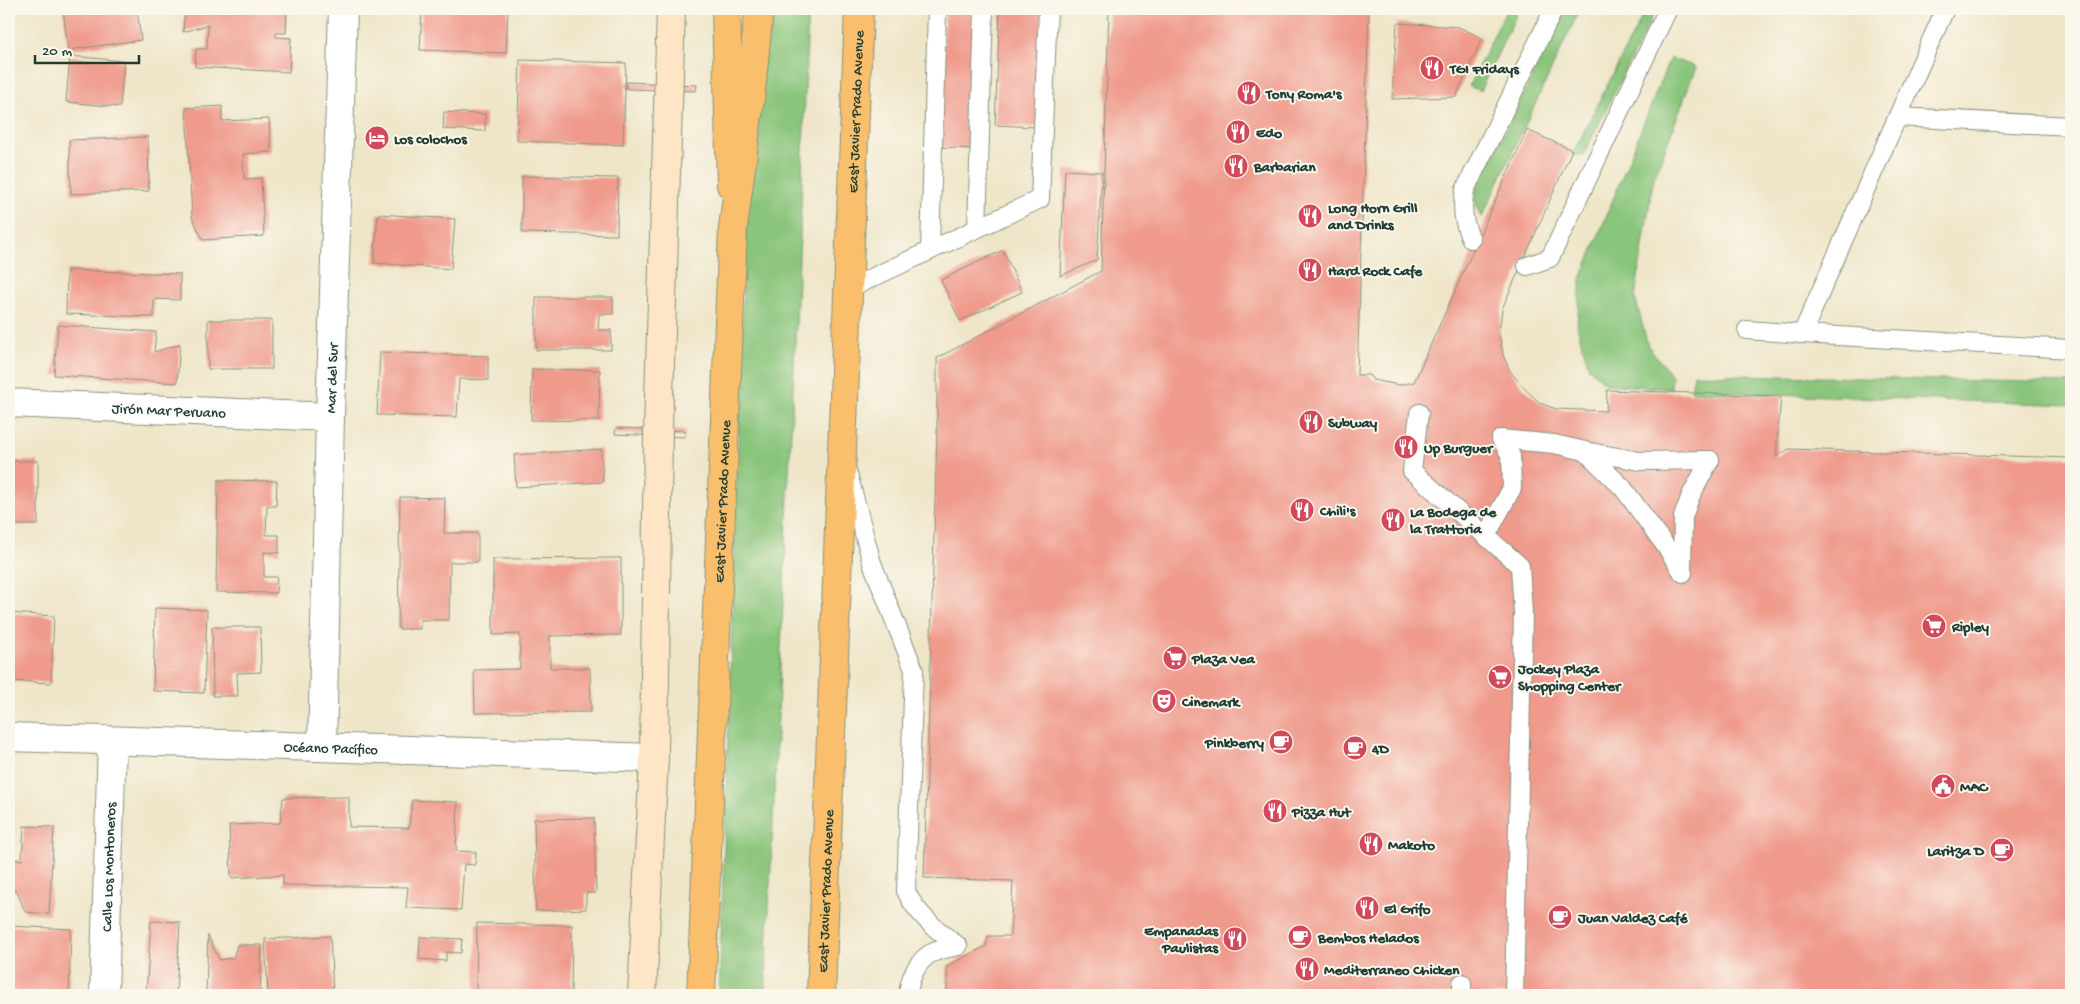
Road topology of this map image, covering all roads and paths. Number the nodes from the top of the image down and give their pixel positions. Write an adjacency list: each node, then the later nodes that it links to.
1 (344, 9): 25 (street, Mar del Sur)
2 (671, 9): 32 (main road)
3 (726, 9): 14 (main road, East Javier Prado Avenue)
4 (759, 9): 14 (main road)
5 (859, 9): 19 (main road, East Javier Prado Avenue)
6 (937, 9): 17 (lane)
7 (984, 9): 15 (lane)
8 (1048, 9): 15 (lane)
9 (1554, 9): 16 (lane)
10 (1668, 9): 18 (lane)
11 (1945, 9): 12 (lane)
12 (1898, 117): 13 (lane); 21 (lane)
13 (2071, 126)
14 (733, 228): 36 (main road, East Javier Prado Avenue)
15 (977, 228): 17 (lane)
16 (1471, 239)
17 (930, 250): 19 (lane)
18 (1527, 266)
19 (848, 289): 27 (main road, East Javier Prado Avenue)
20 (1747, 330): 21 (lane)
21 (1802, 334): 22 (lane)
22 (2071, 349)
23 (9, 403): 25 (street, Jirón Mar Peruano)
24 (1419, 414): 28 (lane)
25 (330, 417): 31 (street, Mar del Sur)
26 (1585, 451): 26 (lane); 28 (lane)
27 (842, 452): 33 (lane); 37 (main road, East Javier Prado Avenue)
28 (1486, 536): 38 (lane)
29 (9, 737): 30 (street, Océano Pacífico)
30 (112, 740): 31 (street, Océano Pacífico); 34 (street, Calle Los Montoneros)
31 (322, 748): 32 (street, Océano Pacífico)
32 (654, 758): 35 (main road)
33 (909, 990)
34 (104, 995)
35 (642, 995)
36 (701, 995)
37 (821, 995)
38 (1514, 995)

